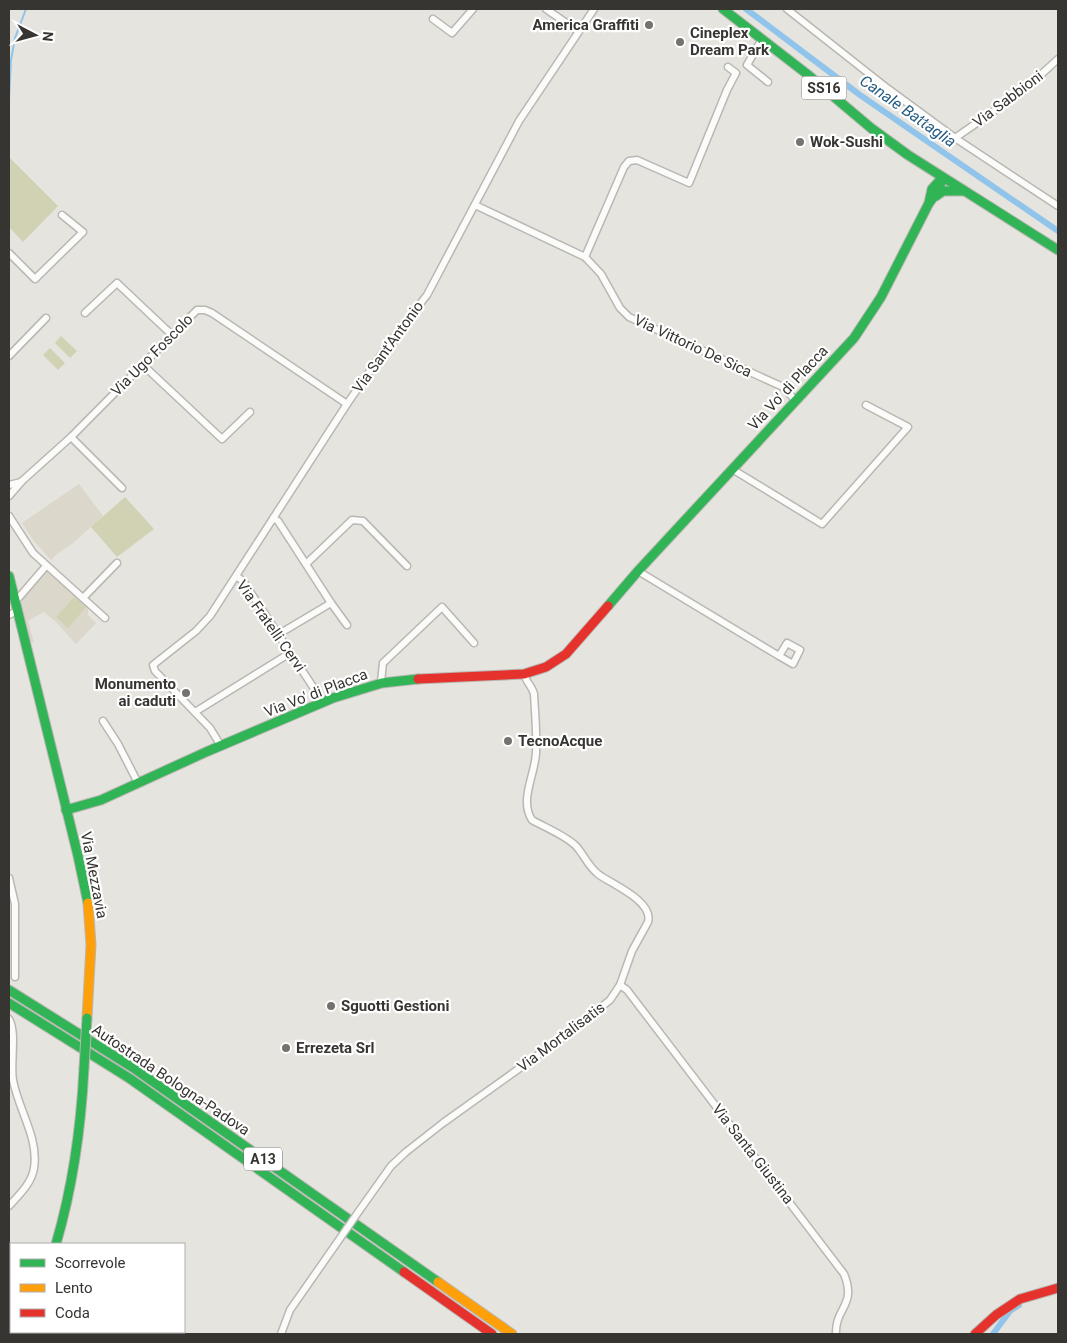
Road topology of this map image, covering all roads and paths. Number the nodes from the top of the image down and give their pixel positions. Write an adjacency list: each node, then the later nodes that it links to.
1 (473, 9): 6 (street)
2 (546, 9): 7 (street)
3 (594, 9): 7 (street, Via Sant'Antonio)
4 (722, 9): 8 (main road, SS16)
5 (787, 9): 12 (street)
6 (433, 18)
7 (578, 31): 17 (street, Via Sant'Antonio)
8 (762, 39): 11 (street); 13 (main road, SS16)
9 (1058, 59): 12 (street, Via Sabbioni)
10 (728, 67): 22 (street)
11 (768, 82)
12 (955, 138): 18 (street)
13 (926, 167): 14 (main road, SS16); 16 (main road)
14 (942, 178): 15 (main road, SS16); 16 (main road, Via Vo' di Placca)
15 (963, 191): 16 (main road); 20 (main road, SS16)
16 (931, 198): 28 (main road, Via Vo' di Placca)
17 (476, 205): 22 (street, Via Vittorio De Sica); 29 (street, Via Sant'Antonio)
18 (1058, 206)
19 (62, 215): 21 (street)
20 (1058, 250)
21 (9, 253)
22 (585, 257): 28 (street, Via Vittorio De Sica)
23 (85, 313): 25 (street)
24 (46, 318): 26 (street)
25 (172, 335): 27 (street, Via Ugo Foscolo); 29 (street, Via Ugo Foscolo)
26 (9, 356)
27 (144, 365): 31 (street); 32 (street, Via Ugo Foscolo)
28 (796, 400): 33 (main road, Via Vo' di Placca)
29 (346, 404): 39 (street, Via Sant'Antonio)
30 (866, 405): 33 (street)
31 (250, 412)
32 (72, 437): 34 (street, Via Ugo Foscolo); 36 (street)
33 (732, 469): 44 (main road, Via Vo' di Placca)
34 (22, 481): 35 (street); 37 (street)
35 (9, 486)
36 (122, 488)
37 (9, 496)
38 (9, 516): 42 (street)
39 (273, 518): 41 (street); 46 (street, Via Sant'Antonio)
40 (117, 564): 47 (street)
41 (306, 564): 43 (street); 48 (street)
42 (46, 566): 47 (street); 49 (street)
43 (407, 566)
44 (638, 571): 55 (street); 56 (main road, Via Vo' di Placca)
45 (9, 576): 49 (main road, Via Mezzavia)
46 (236, 576): 52 (street, Via Fratelli Cervi); 59 (street, Via Sant'Antonio)
47 (83, 598): 50 (street)
48 (331, 603): 51 (street); 52 (street)
49 (14, 609): 63 (main road, Via Mezzavia)
50 (105, 618)
51 (347, 625)
52 (279, 634): 54 (street, Via Fratelli Cervi)
53 (474, 643): 57 (street)
54 (290, 653): 58 (street, Via Fratelli Cervi); 59 (street)
55 (779, 656)
56 (529, 673): 57 (main road, Via Vo' di Placca); 66 (street, Via Mortalisatis)
57 (381, 682): 58 (main road, Via Vo' di Placca)
58 (323, 702): 61 (main road, Via Vo' di Placca)
59 (195, 712): 61 (street)
60 (103, 721): 62 (street)
61 (221, 746): 62 (main road, Via Vo' di Placca)
62 (138, 783): 63 (main road, Via Vo' di Placca)
63 (66, 810): 71 (main road, Via Mezzavia, bridge)
64 (9, 878): 65 (street)
65 (15, 977)
66 (620, 984): 73 (street, Via Mortalisatis, bridge); 76 (street, Via Santa Giustina)
67 (9, 990): 75 (main road, Autostrada Bologna-Padova / A13)
68 (9, 1003): 74 (main road, Autostrada Bologna-Padova / A13)
69 (9, 1020): 70 (street)
70 (9, 1206)
71 (56, 1243)
72 (1058, 1288): 77 (main road)
73 (281, 1334)
74 (492, 1334)
75 (512, 1334)
76 (836, 1334)
77 (975, 1334)

